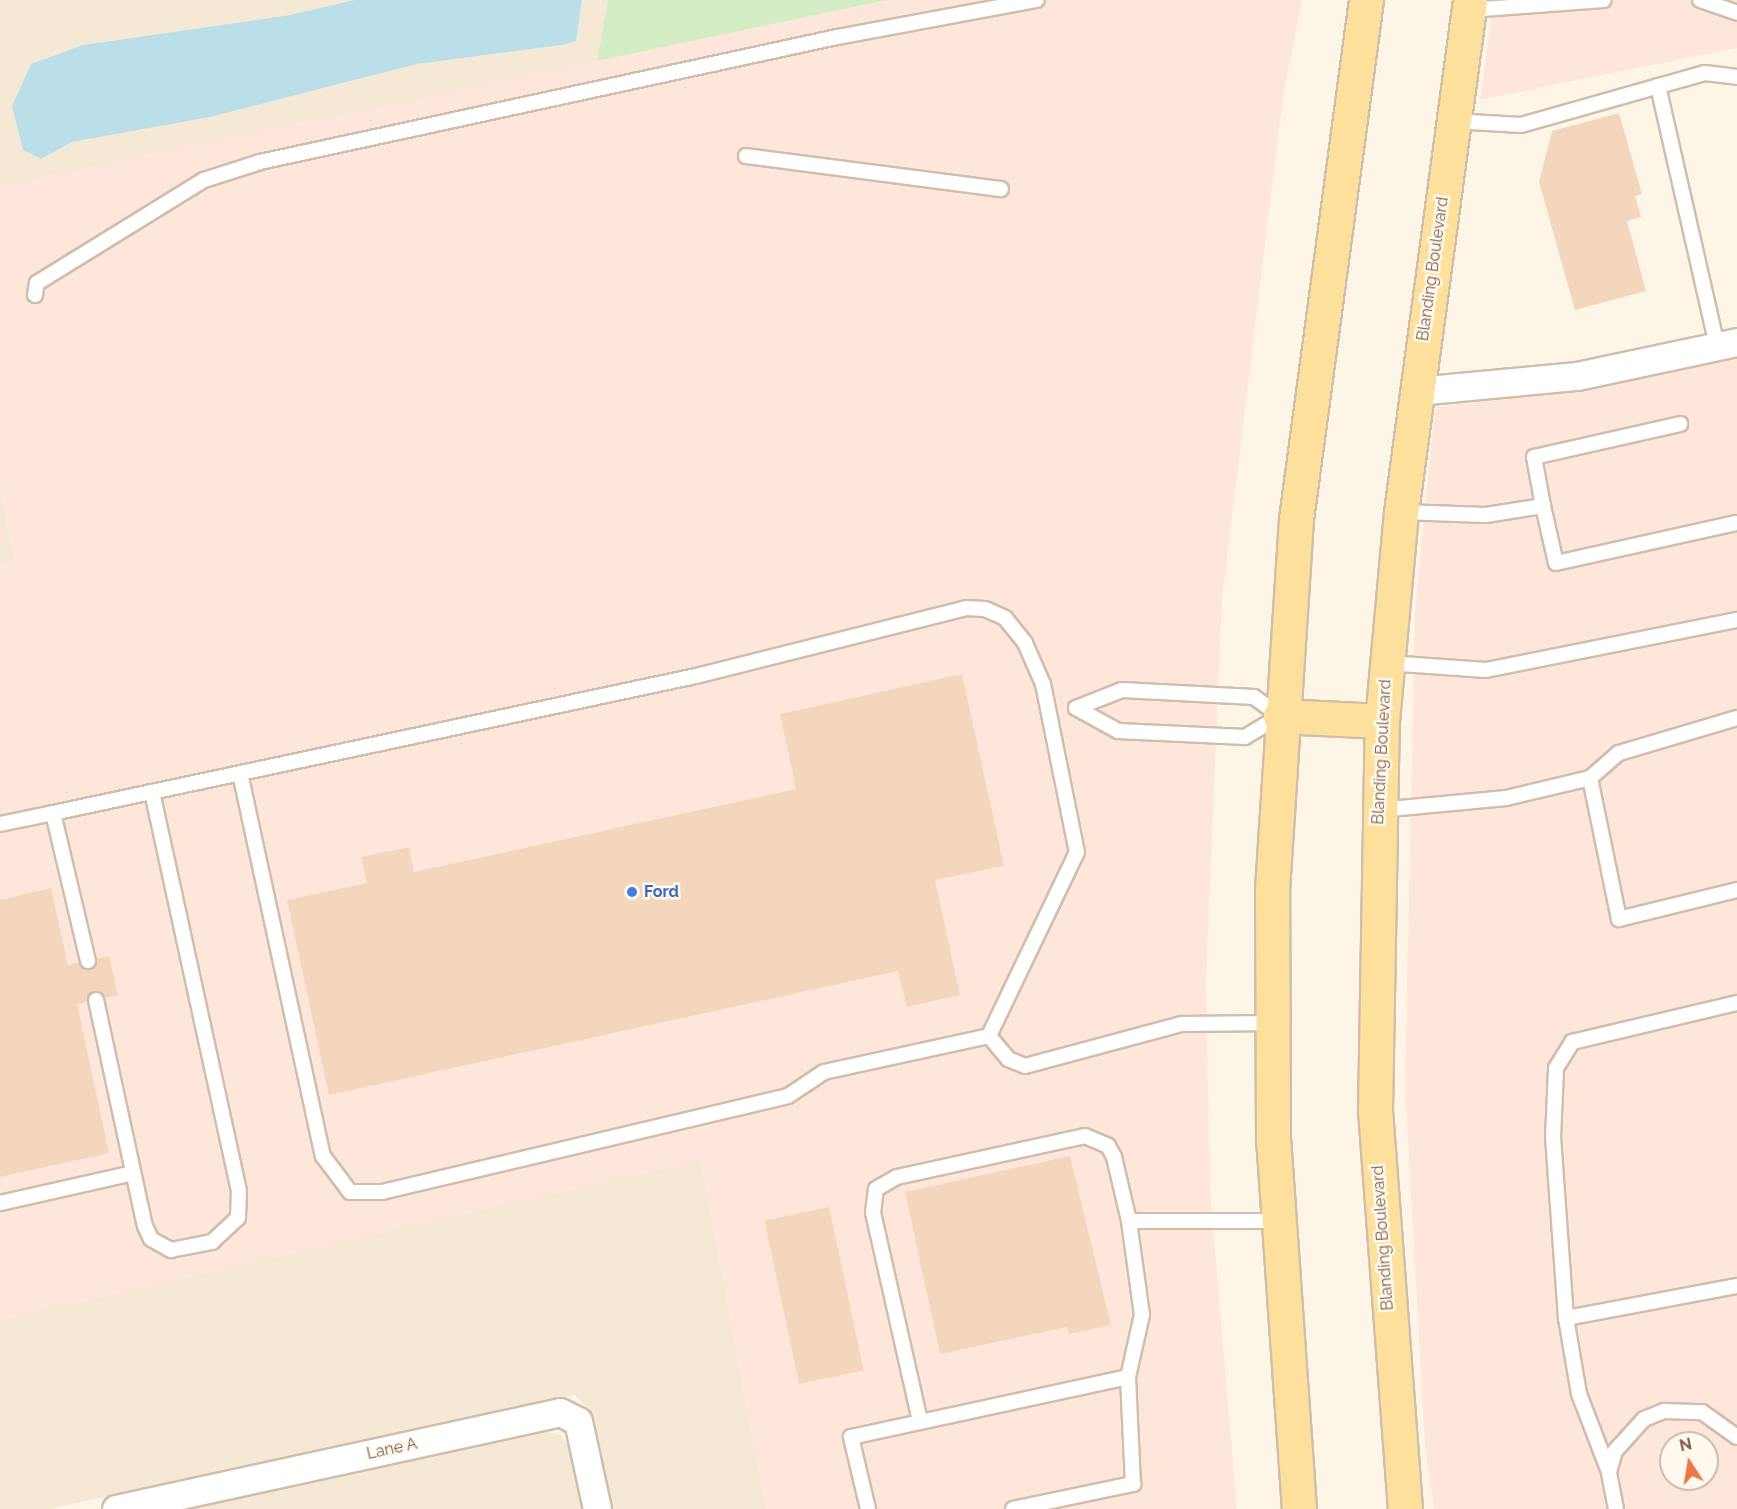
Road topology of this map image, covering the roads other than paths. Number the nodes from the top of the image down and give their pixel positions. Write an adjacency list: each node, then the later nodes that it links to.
1 (1037, 0): 12 (lane)
2 (1366, 0): 23 (main road)
3 (1604, 0): 5 (lane)
4 (1700, 0): 6 (lane)
5 (1469, 5): 9 (main road, Blanding Boulevard)
6 (1737, 13)
7 (1737, 77): 8 (lane)
8 (1658, 86): 9 (lane); 13 (lane)
9 (1454, 121): 14 (main road, Blanding Boulevard)
10 (746, 156): 11 (lane)
11 (1001, 189)
12 (35, 295)
13 (1727, 344): 14 (street)
14 (1417, 390): 17 (main road, Blanding Boulevard)
15 (1680, 424): 16 (lane)
16 (1543, 506): 17 (lane); 18 (lane)
17 (1401, 512): 20 (main road, Blanding Boulevard)
18 (1737, 524)
19 (1737, 620): 20 (lane)
20 (1388, 663): 25 (main road, Blanding Boulevard)
21 (1076, 708): 22 (lane); 23 (lane); 23 (lane)
22 (1051, 712): 26 (lane); 37 (lane)
23 (1280, 716): 25 (main road); 36 (main road)
24 (1737, 718): 27 (lane)
25 (1382, 721): 29 (main road, Blanding Boulevard)
26 (240, 773): 28 (lane); 37 (lane)
27 (1590, 778): 29 (lane); 32 (lane)
28 (152, 792): 30 (lane); 38 (lane)
29 (1379, 810): 53 (main road, Blanding Boulevard)
30 (52, 813): 31 (lane); 33 (lane)
31 (0, 824)
32 (1737, 890)
33 (88, 961)
34 (96, 1000): 38 (lane)
35 (1737, 1004): 43 (lane)
36 (1272, 1023): 37 (lane); 41 (main road)
37 (989, 1036)
38 (133, 1173): 39 (lane)
39 (0, 1203)
40 (1129, 1221): 41 (lane); 44 (lane); 45 (lane)
41 (1277, 1221): 52 (main road)
42 (1737, 1286): 43 (lane)
43 (1566, 1317): 47 (lane)
44 (1128, 1377): 45 (lane); 51 (lane)
45 (920, 1421): 50 (lane)
46 (1737, 1437): 47 (lane)
47 (1609, 1472): 54 (lane)
48 (116, 1509): 49 (street, Lane A)
49 (597, 1509)
50 (868, 1509)
51 (1013, 1509)
52 (1299, 1509)
53 (1405, 1509)
54 (1616, 1509)

